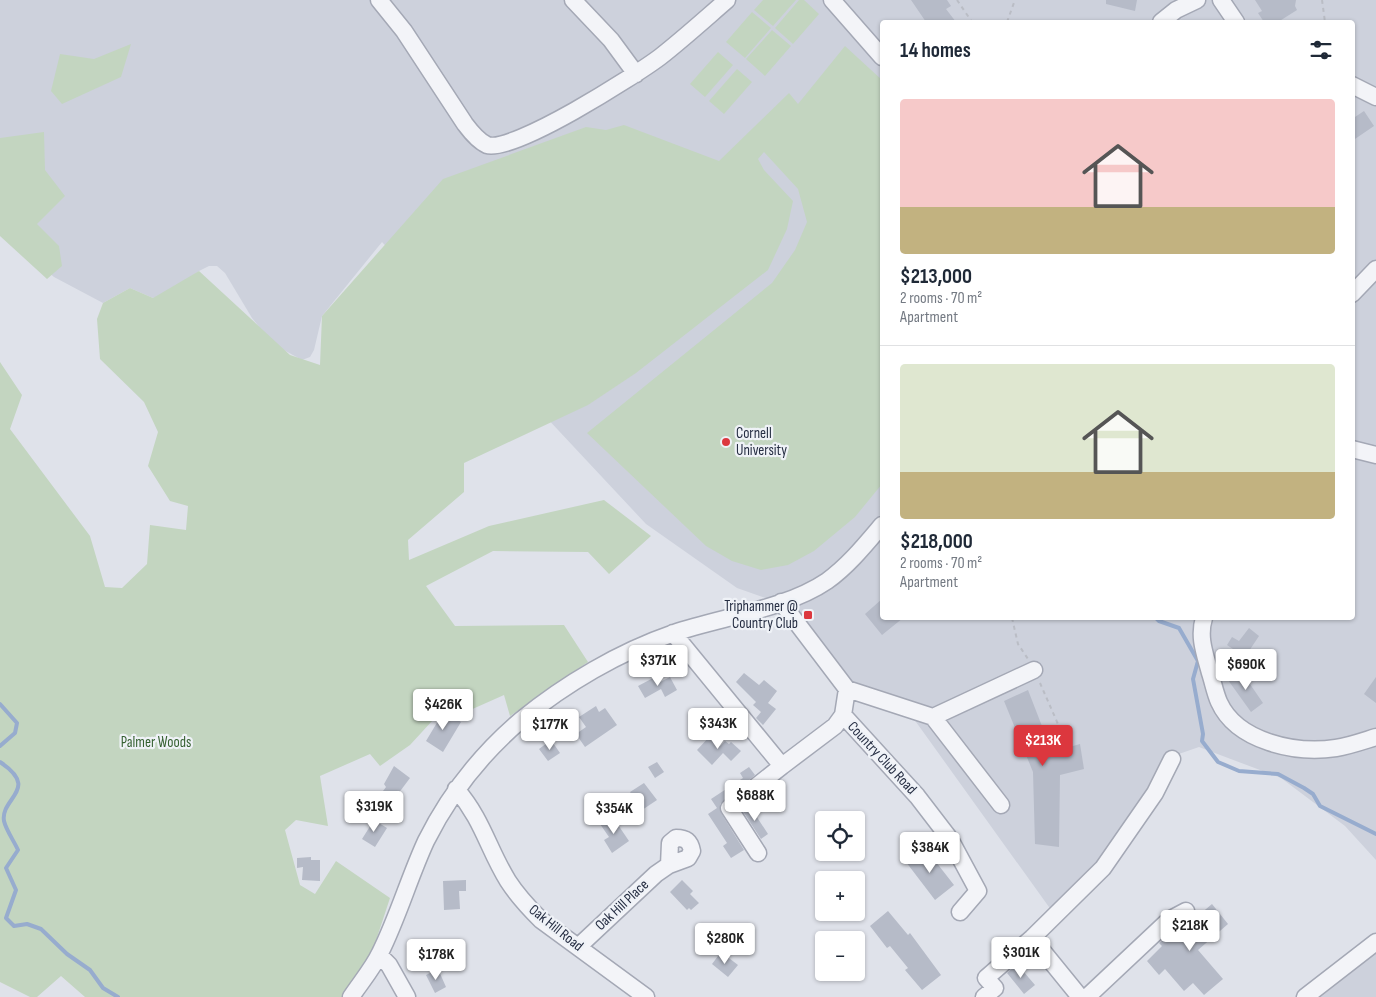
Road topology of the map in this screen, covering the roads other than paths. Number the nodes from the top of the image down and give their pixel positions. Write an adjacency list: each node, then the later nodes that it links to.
1 (379, 0): 10 (street)
2 (573, 0): 10 (street)
3 (727, 0): 10 (street)
4 (832, 0): 9 (street)
5 (1197, 0): 7 (street)
6 (1221, 0): 8 (street)
7 (1164, 20)
8 (1235, 20)
9 (880, 55)
10 (636, 74)
11 (1355, 86): 12 (street)
12 (1376, 97)
13 (1376, 270): 14 (street)
14 (1355, 291)
15 (1355, 450): 16 (street)
16 (1376, 455)
17 (880, 527): 18 (street)
18 (781, 602): 20 (street); 22 (street)
19 (1203, 622): 25 (street)
20 (673, 633): 27 (street); 28 (street)
21 (1034, 670): 24 (street)
22 (846, 689): 23 (street, Country Club Road); 24 (street)
23 (843, 715): 27 (street); 33 (street, Country Club Road)
24 (933, 717): 29 (street)
25 (1376, 737)
26 (1172, 759): 34 (street)
27 (782, 766): 30 (street)
28 (456, 789): 36 (street, Oak Hill Road); 37 (street)
29 (1002, 805)
30 (758, 854)
31 (669, 865): 36 (street, Oak Hill Place)
32 (1186, 911): 43 (street)
33 (960, 912)
34 (1032, 938): 41 (street); 42 (street)
35 (1376, 942): 44 (street)
36 (578, 947): 40 (street, Oak Hill Road)
37 (379, 955): 38 (street); 39 (street)
38 (352, 997)
39 (407, 997)
40 (646, 997)
41 (984, 997)
42 (1080, 997)
43 (1087, 997)
44 (1305, 997)

